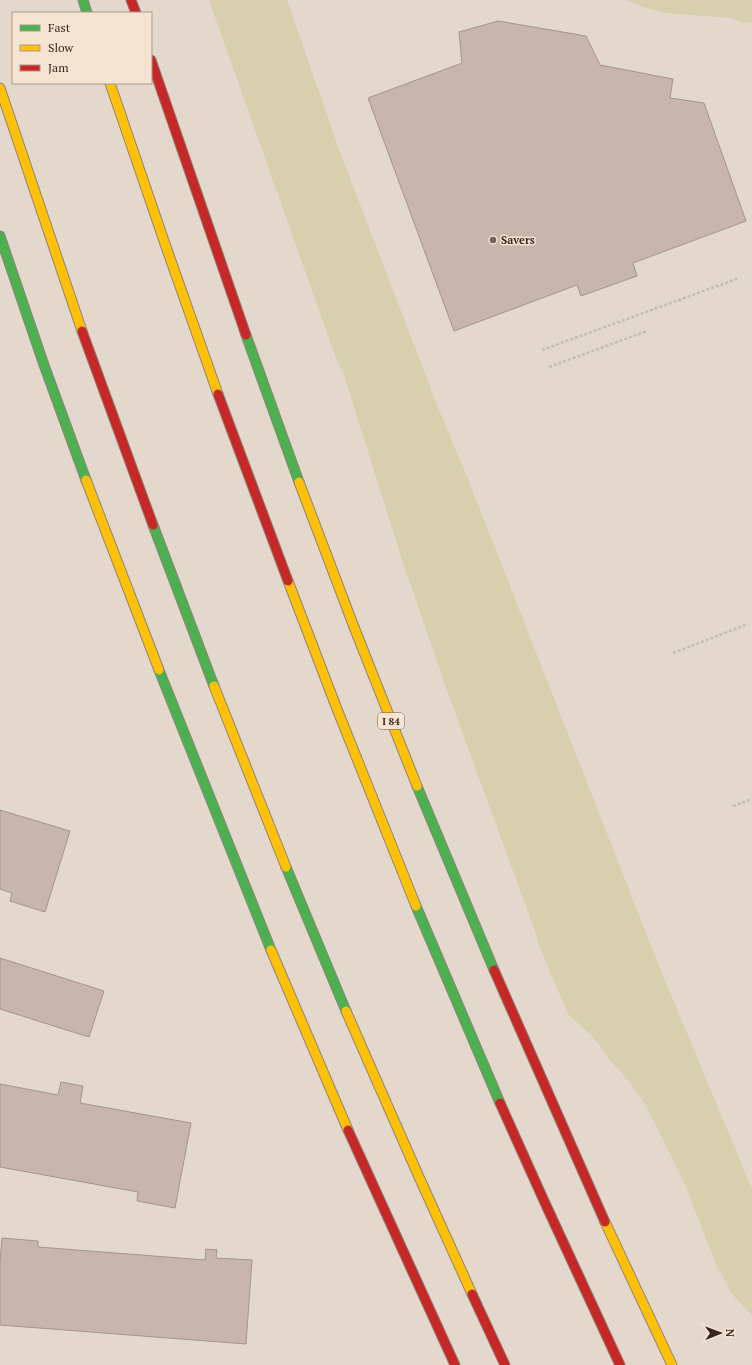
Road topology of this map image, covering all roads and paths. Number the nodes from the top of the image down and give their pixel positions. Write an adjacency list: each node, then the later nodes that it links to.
1 (83, 0): 3 (highway)
2 (131, 0): 4 (highway)
3 (87, 12)
4 (136, 12)
5 (152, 63): 20 (highway, I 84)
6 (110, 84): 19 (highway)
7 (0, 88): 18 (highway)
8 (0, 236): 17 (highway)
9 (739, 278): 11 (path)
10 (647, 331): 12 (path)
11 (542, 350)
12 (549, 368)
13 (748, 624): 14 (path)
14 (673, 653)
15 (752, 799): 16 (path)
16 (733, 806)
17 (455, 1365)
18 (505, 1365)
19 (620, 1365)
20 (672, 1365)

